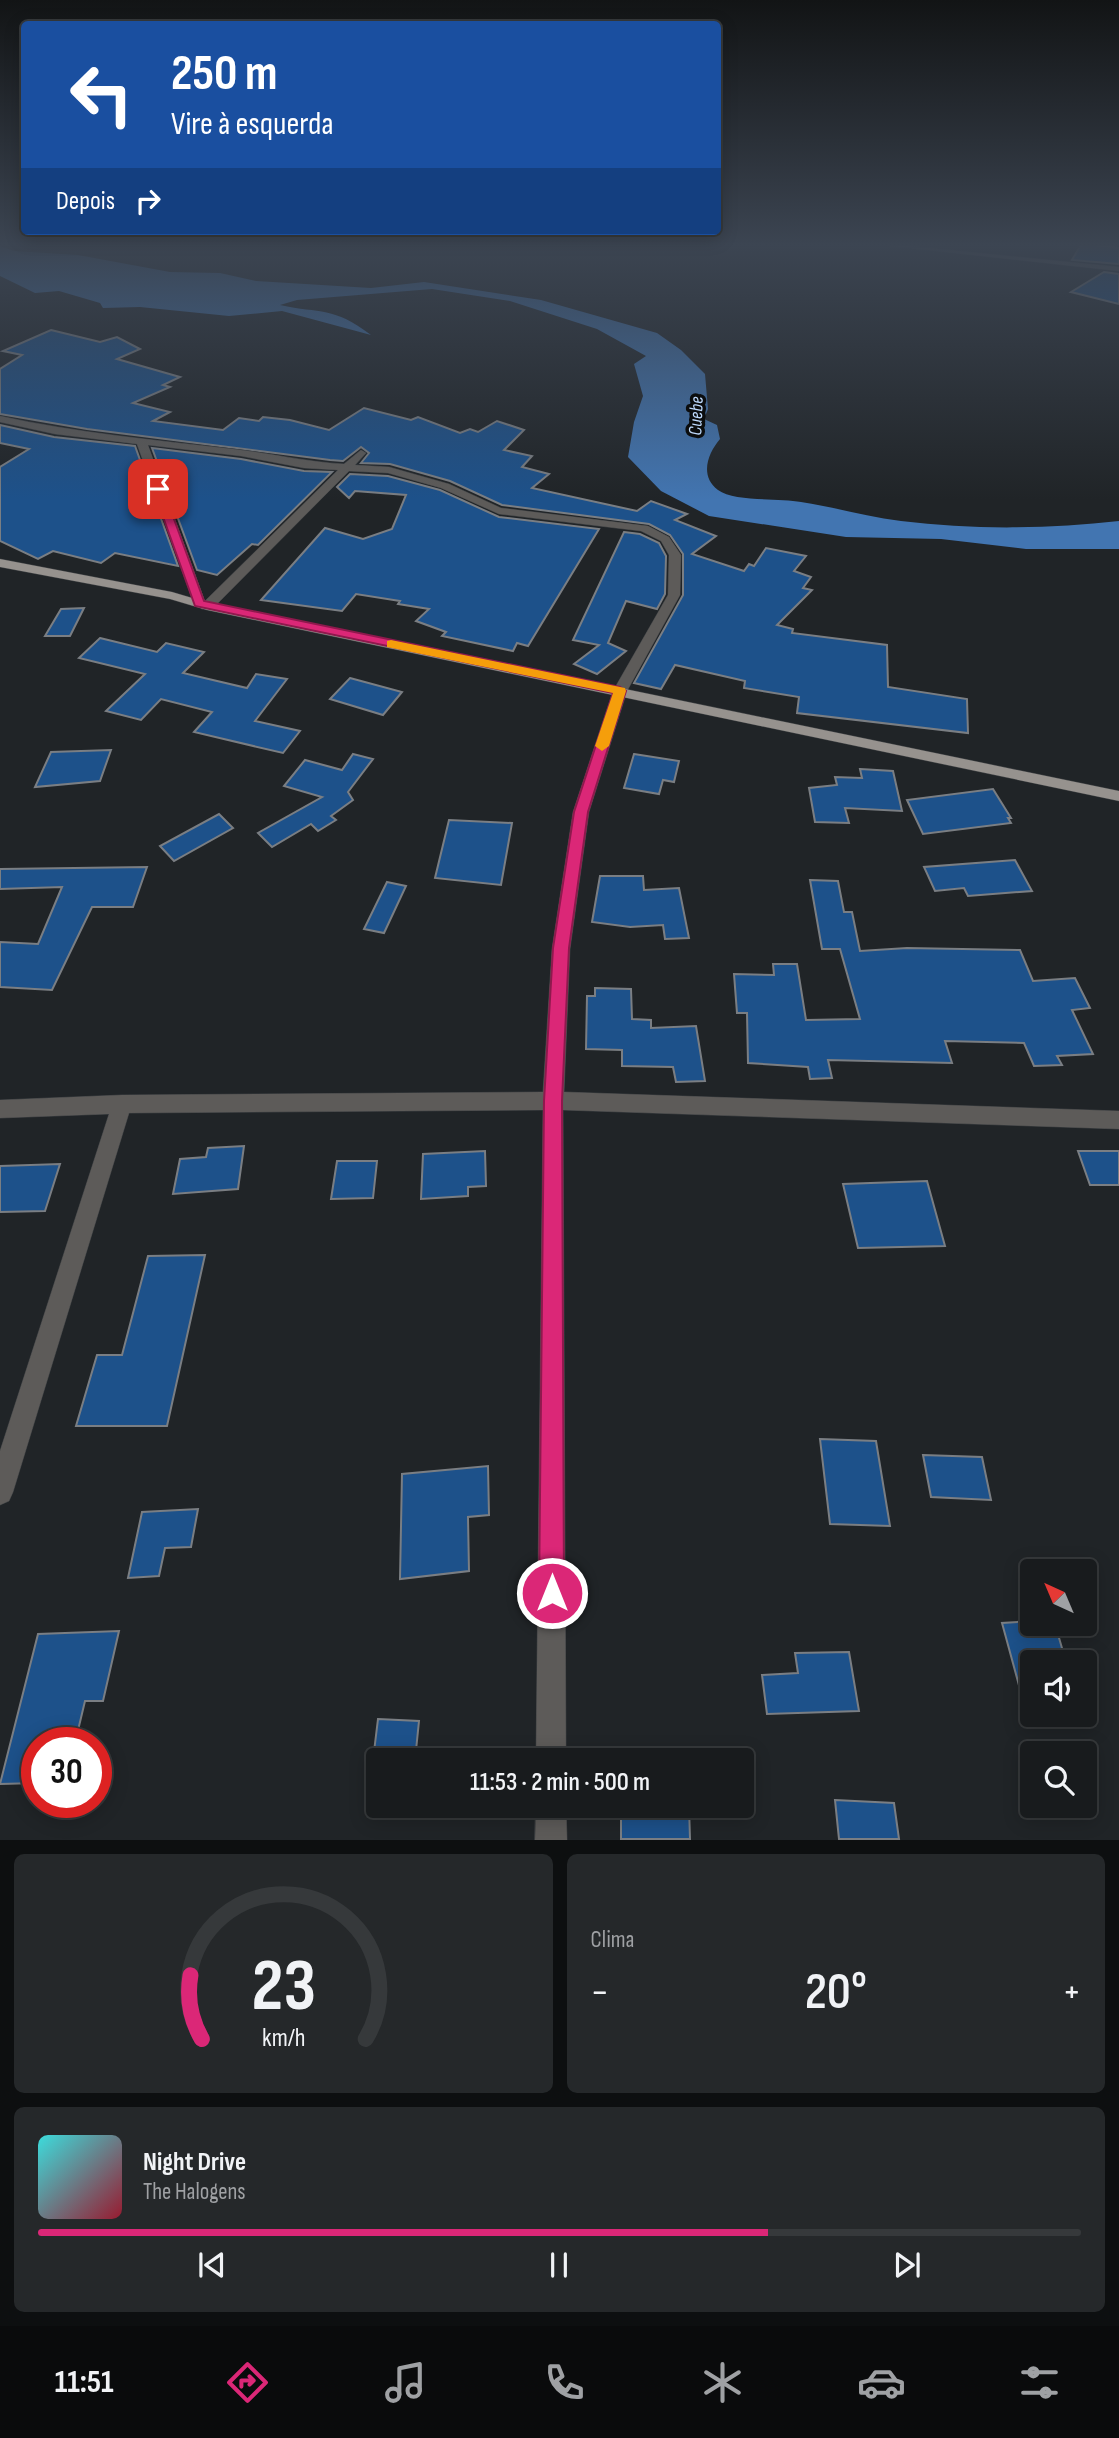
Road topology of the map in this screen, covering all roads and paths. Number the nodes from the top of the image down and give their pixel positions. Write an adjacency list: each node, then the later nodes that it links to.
1 (0, 419): 2 (street)
2 (142, 443): 4 (street); 6 (street)
3 (361, 453): 4 (street)
4 (345, 469): 6 (street); 7 (street)
5 (0, 563): 6 (main road)
6 (203, 605): 7 (main road)
7 (620, 691): 8 (main road); 9 (street)
8 (1119, 796)
9 (553, 1101): 10 (street); 12 (street); 14 (street)
10 (122, 1104): 11 (street); 13 (street)
11 (0, 1109)
12 (1119, 1120)
13 (0, 1492)
14 (551, 1748)
15 (551, 1818): 16 (street)
16 (551, 1839)

